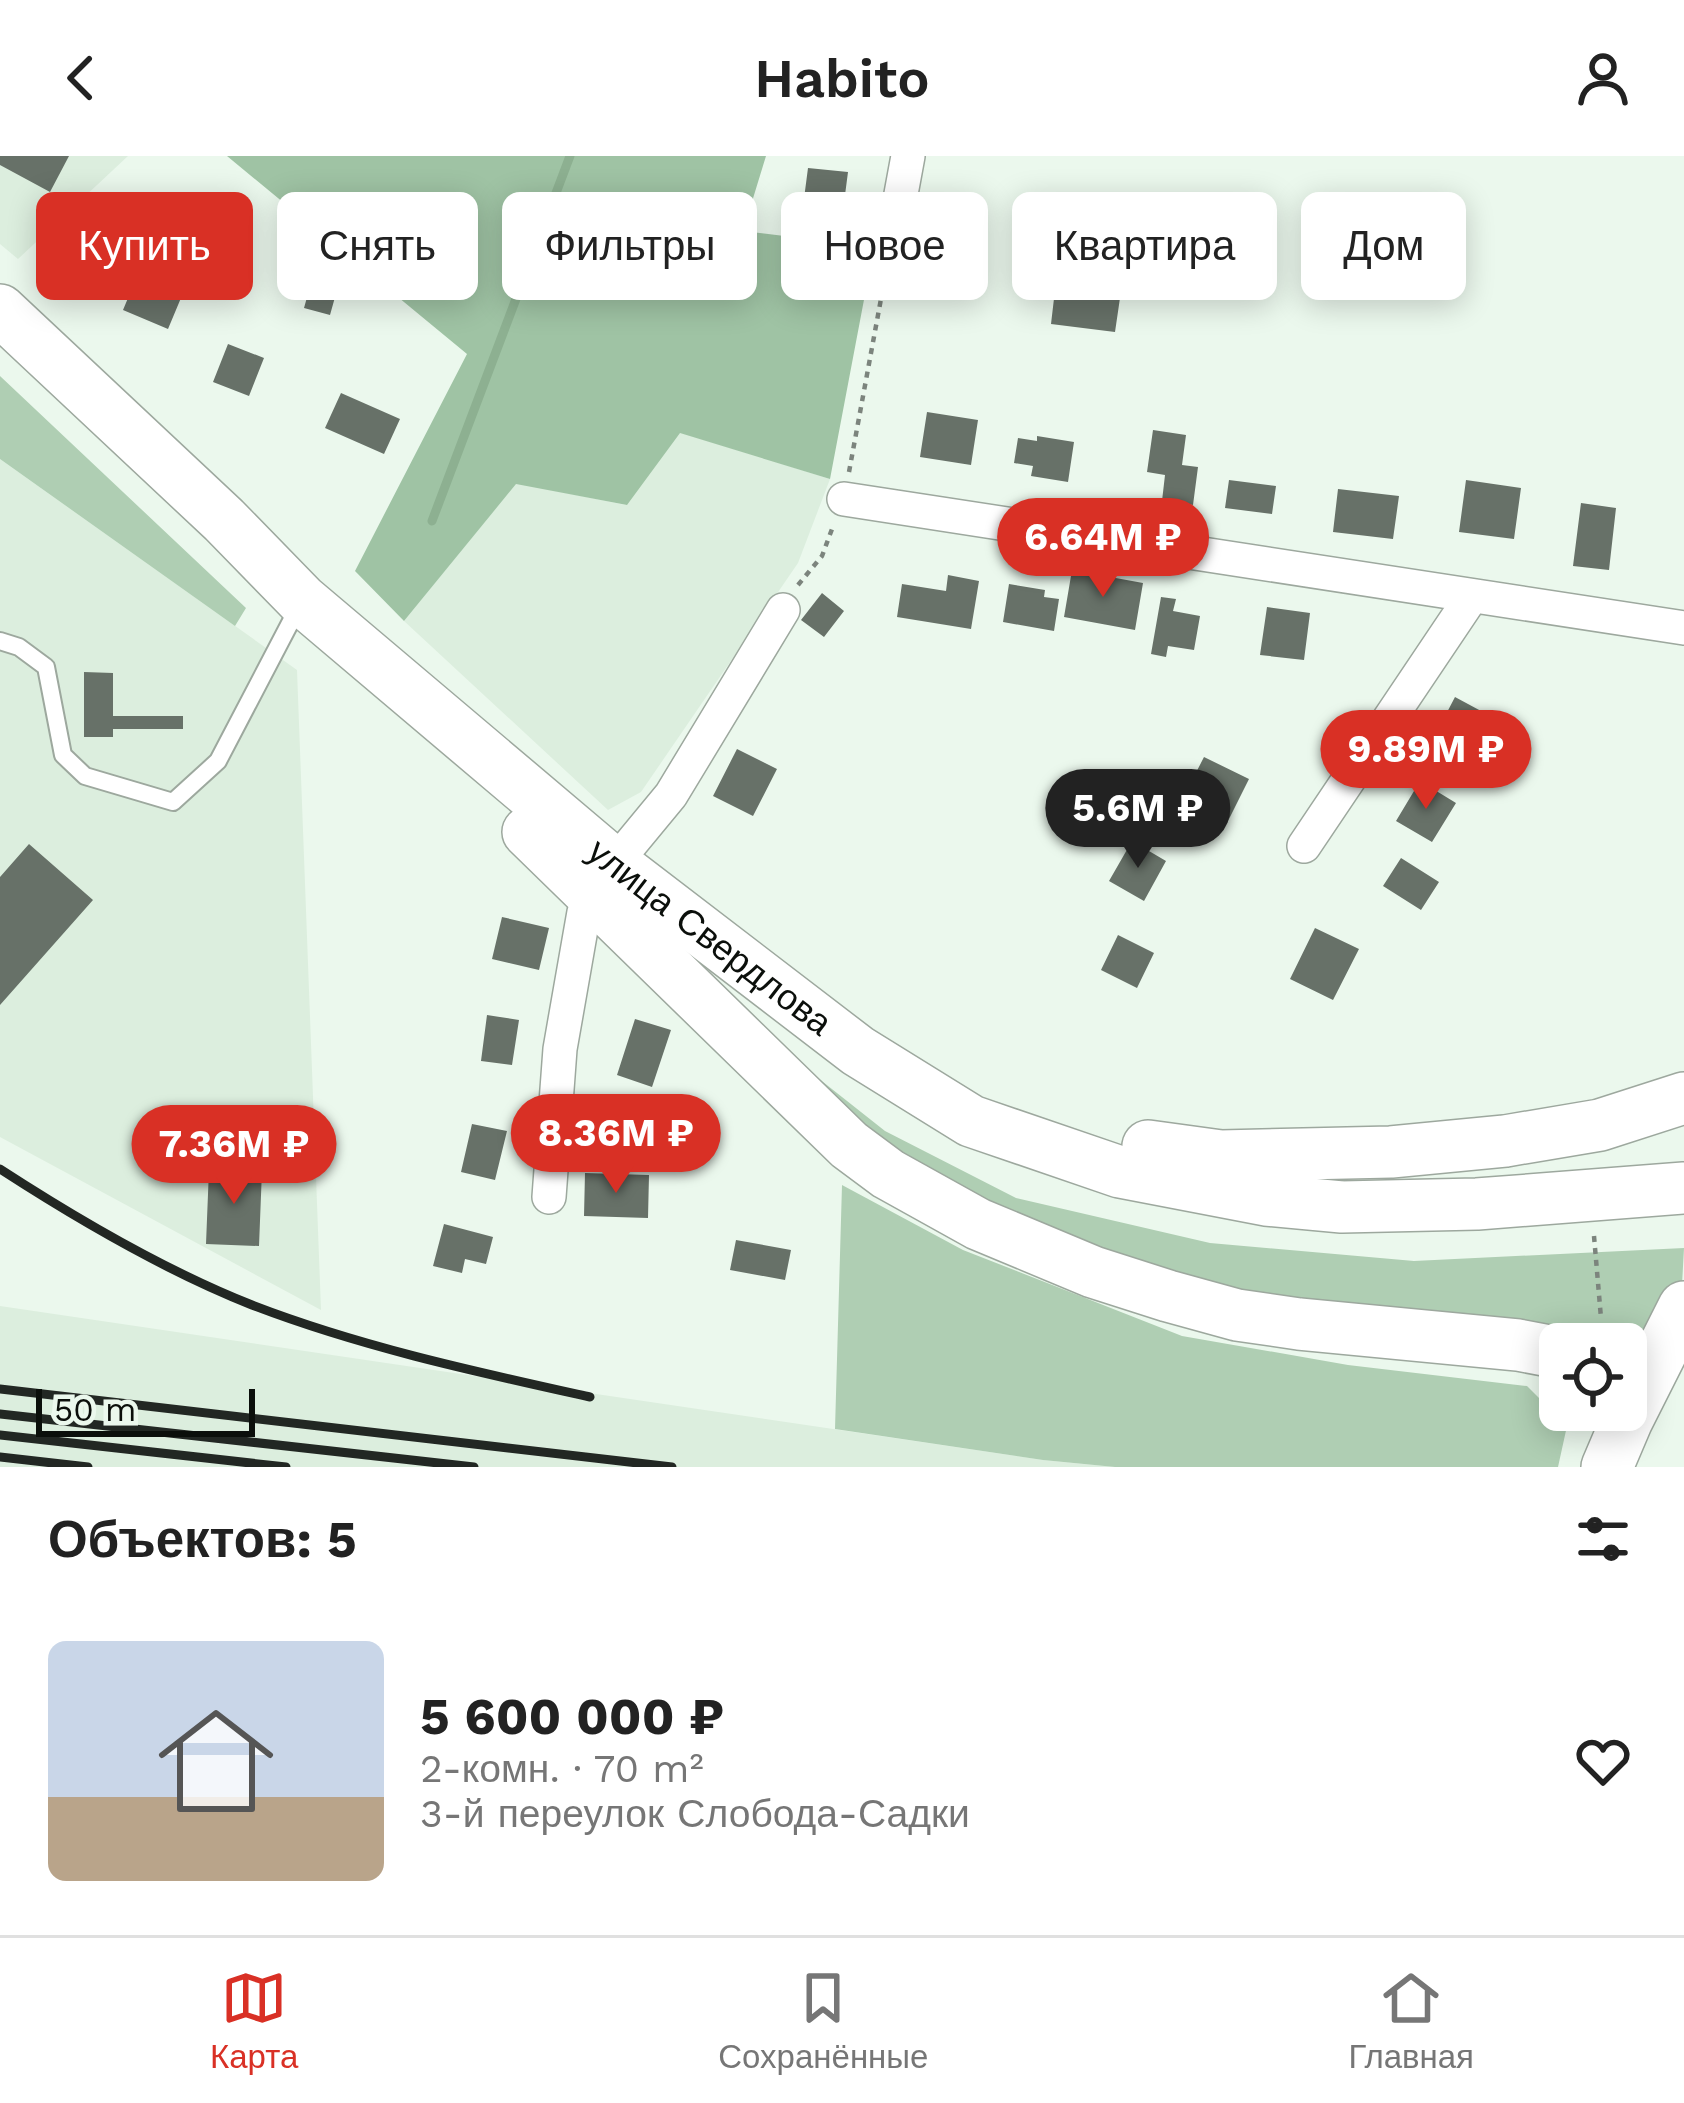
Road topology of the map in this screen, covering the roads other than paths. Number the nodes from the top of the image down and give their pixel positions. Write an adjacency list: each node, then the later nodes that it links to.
1 (908, 156): 2 (street)
2 (901, 192)
3 (0, 310): 6 (main road)
4 (844, 499): 5 (street)
5 (1472, 596): 8 (street); 10 (street)
6 (302, 600): 9 (lane); 11 (main road)
7 (783, 610): 11 (street)
8 (1684, 628)
9 (0, 641)
10 (1304, 846)
11 (605, 880): 12 (main road, улица Свердлова); 15 (street); 17 (main road)
12 (858, 1052): 13 (main road); 14 (main road, улица Свердлова)
13 (1684, 1098)
14 (1684, 1188)
15 (549, 1197)
16 (1684, 1307): 18 (main road)
17 (1539, 1350)
18 (1647, 1388)

